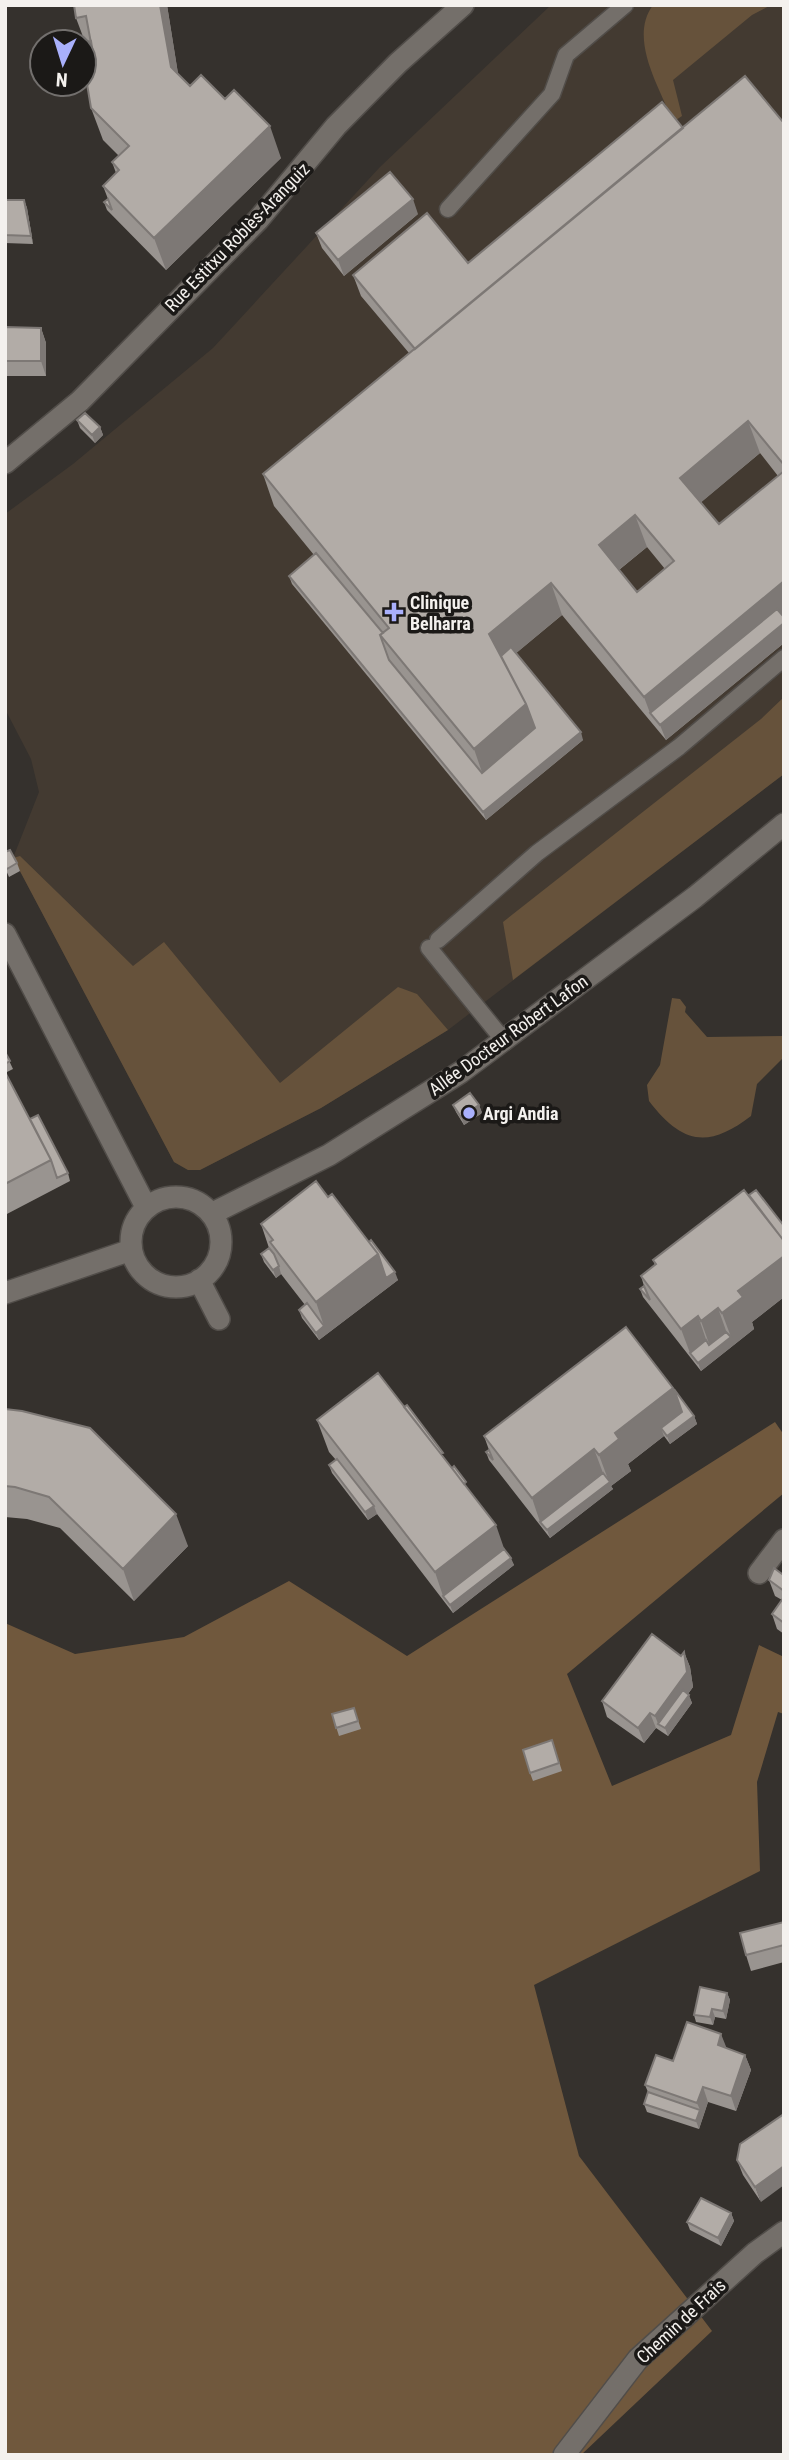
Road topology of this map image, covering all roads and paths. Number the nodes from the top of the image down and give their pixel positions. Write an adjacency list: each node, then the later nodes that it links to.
1 (463, 5): 4 (street, Rue Estitxu Roblès-Aranguiz)
2 (625, 5): 3 (lane)
3 (448, 209)
4 (5, 463)
5 (784, 658): 8 (lane)
6 (784, 824): 8 (street, Allée Docteur Robert Lafon)
7 (5, 934): 9 (street)
8 (505, 1042): 10 (street, Allée Docteur Robert Lafon)
9 (146, 1208): 10 (street); 11 (street)
10 (211, 1214): 12 (street)
11 (131, 1250): 12 (street); 13 (street)
12 (199, 1280): 14 (street)
13 (5, 1293)
14 (219, 1319)
15 (784, 1539): 16 (street)
16 (759, 1573)
17 (784, 2232): 18 (street, Chemin de Frais)
18 (564, 2455)

